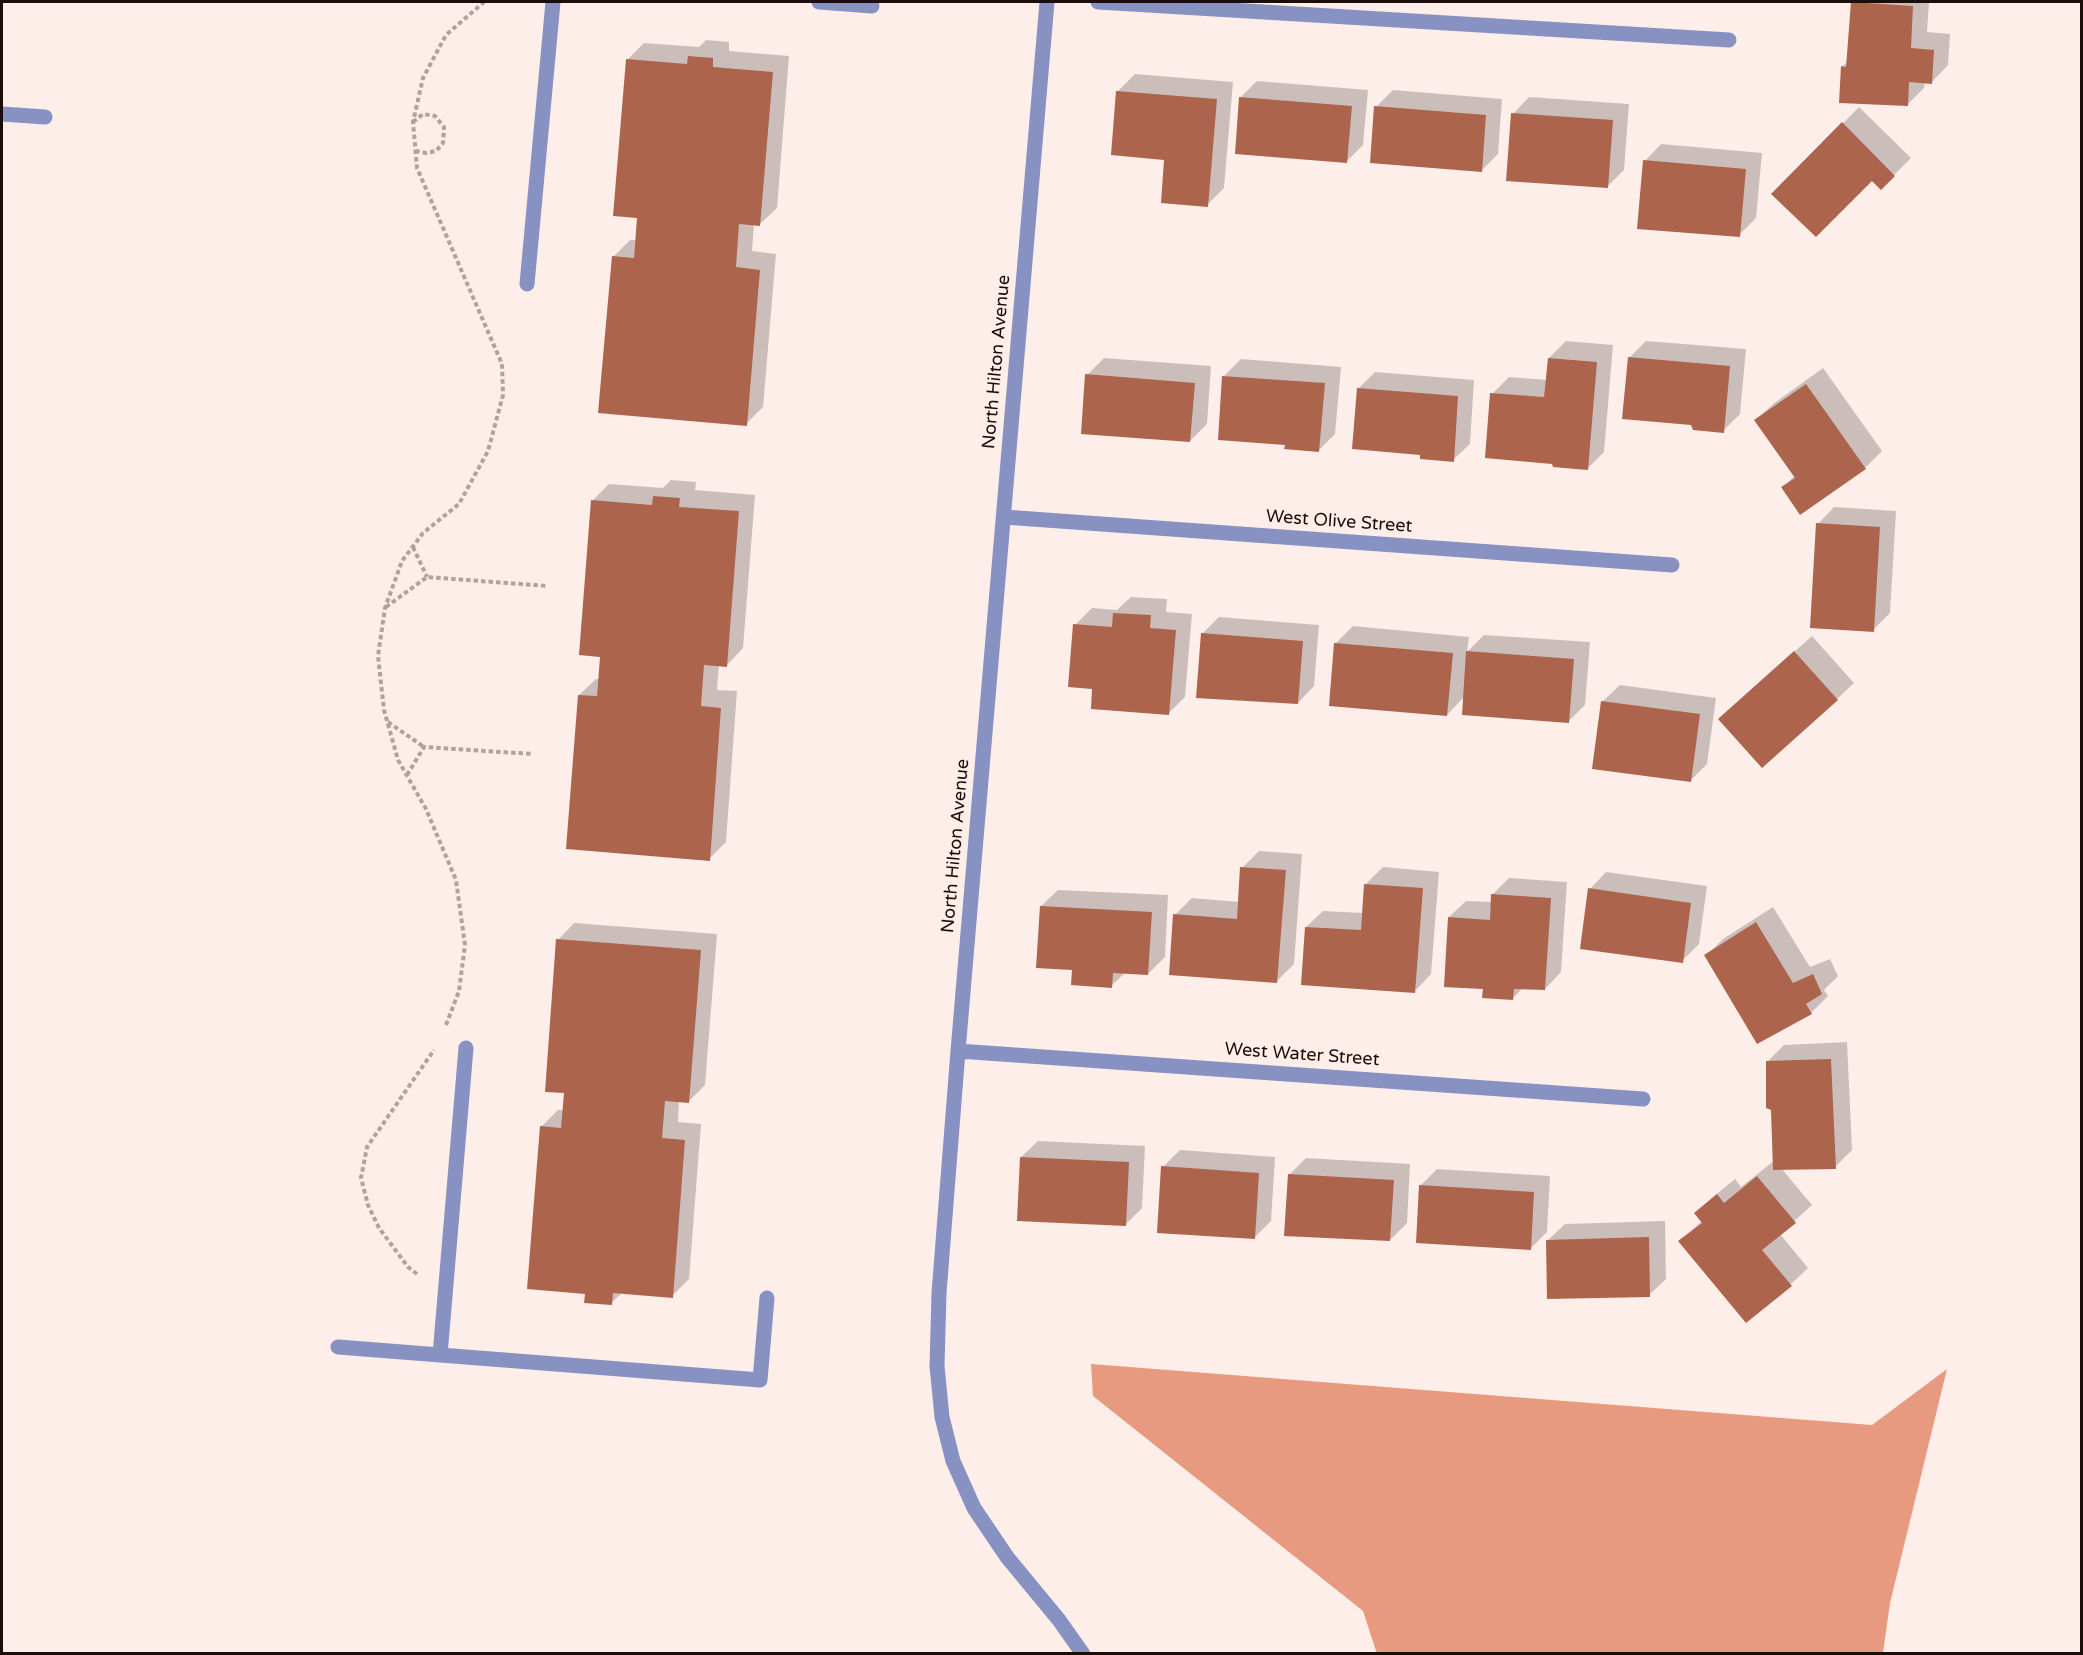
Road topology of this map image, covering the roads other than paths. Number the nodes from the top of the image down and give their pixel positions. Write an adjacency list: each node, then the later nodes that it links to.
1 (554, 2): 9 (street)
2 (819, 2): 5 (street)
3 (1047, 2): 10 (street, North Hilton Avenue)
4 (1098, 2): 6 (street)
5 (872, 6)
6 (1729, 40)
7 (2, 114): 8 (street)
8 (45, 117)
9 (527, 284)
10 (1004, 517): 11 (street, West Olive Street); 13 (street, North Hilton Avenue)
11 (1672, 565)
12 (466, 1048): 17 (street)
13 (958, 1051): 14 (street, West Water Street); 18 (street, North Hilton Avenue)
14 (1643, 1099)
15 (767, 1298): 17 (street)
16 (338, 1347): 17 (street)
17 (440, 1355)
18 (1083, 1653)

